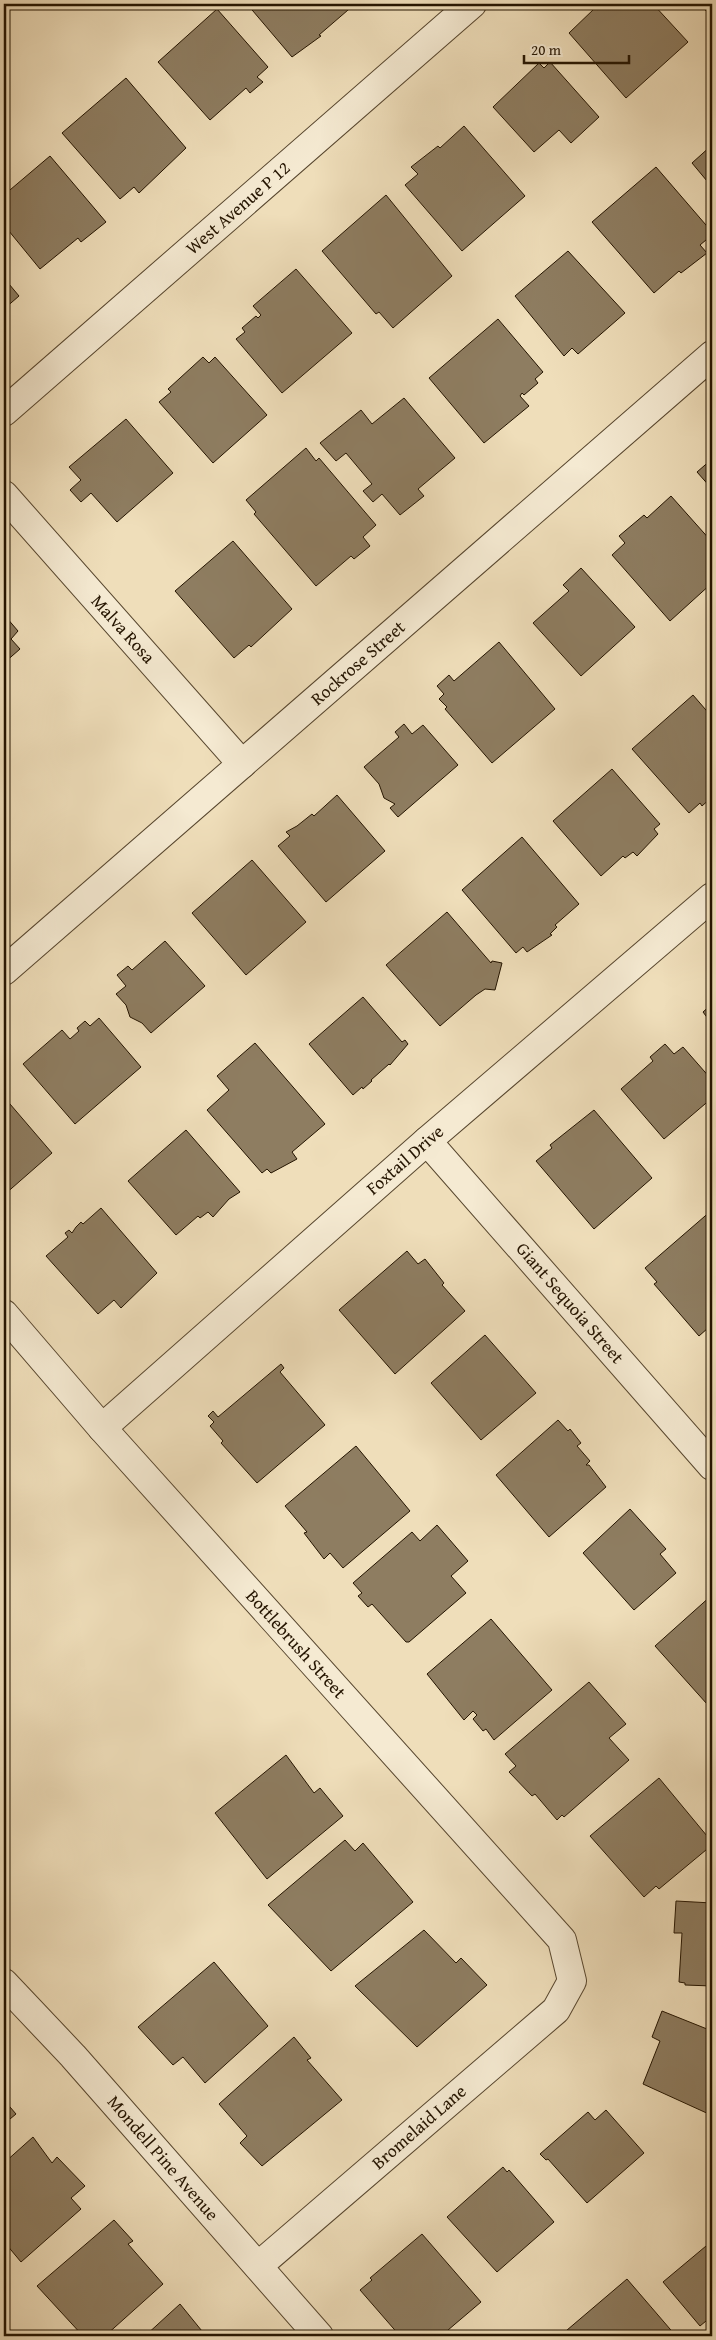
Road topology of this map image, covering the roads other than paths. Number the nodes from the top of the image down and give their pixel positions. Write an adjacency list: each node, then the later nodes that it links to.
1 (472, 4): 3 (street, West Avenue P 12)
2 (712, 355): 5 (street, Rockrose Street)
3 (4, 412)
4 (4, 495): 5 (street, Malva Rosa)
5 (242, 764): 7 (street, Rockrose Street)
6 (712, 897): 8 (street, Foxtail Drive)
7 (4, 971)
8 (427, 1141): 10 (street, Foxtail Drive); 11 (street, Giant Sequoia Street)
9 (4, 1314): 10 (street, Bottlebrush Street)
10 (102, 1428): 12 (street, Bottlebrush Street)
11 (710, 1457)
12 (572, 1981): 14 (street, Bromelaid Lane)
13 (4, 1983): 14 (street, Mondell Pine Avenue)
14 (258, 2266): 15 (street, Mondell Pine Avenue)
15 (319, 2336)

